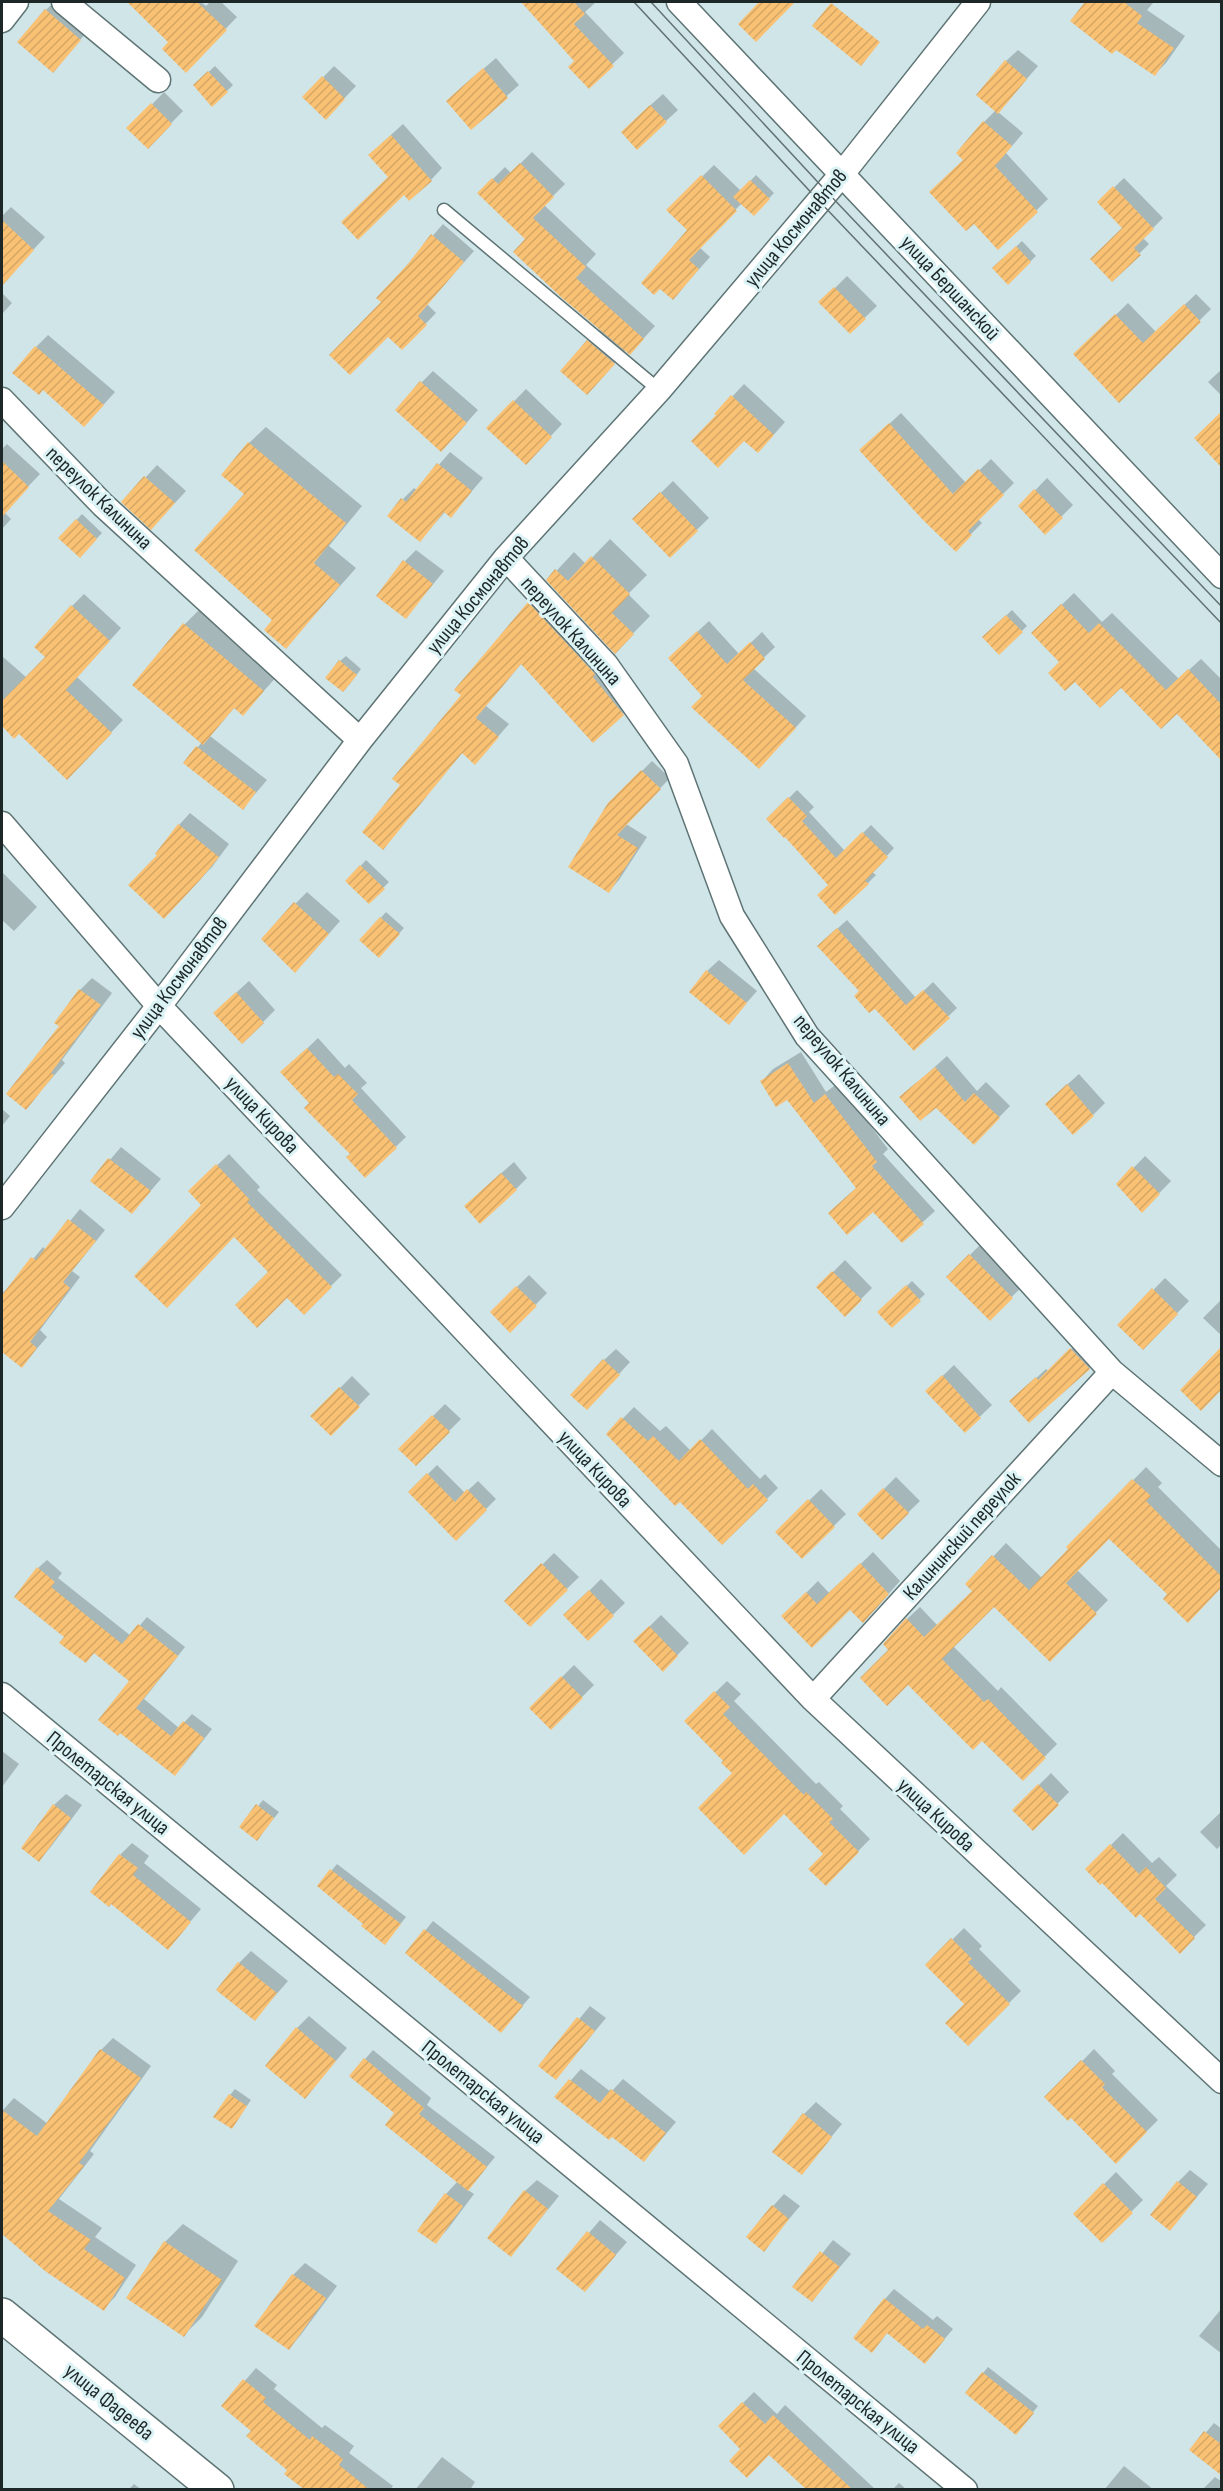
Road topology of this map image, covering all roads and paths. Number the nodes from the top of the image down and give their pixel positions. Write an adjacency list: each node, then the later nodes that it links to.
1 (16, 2): 5 (street)
2 (64, 2): 6 (street)
3 (679, 2): 7 (street, улица Бершанской)
4 (978, 2): 7 (street, улица Космонавтов)
5 (2, 20)
6 (158, 80)
7 (842, 174): 9 (street, улица Космонавтов); 12 (street, улица Бершанской)
8 (444, 210): 9 (lane)
9 (659, 390): 11 (street, улица Космонавтов)
10 (2, 400): 13 (street, переулок Калинина)
11 (506, 558): 13 (street, улица Космонавтов); 17 (street, переулок Калинина)
12 (1221, 576)
13 (360, 740): 15 (street, улица Космонавтов)
14 (2, 824): 15 (street, улица Кирова)
15 (159, 1006): 16 (street, улица Космонавтов); 20 (street, улица Кирова)
16 (2, 1207)
17 (1112, 1372): 18 (street, переулок Калинина); 20 (street, Калининский переулок)
18 (1221, 1464)
19 (2, 1695): 24 (street, Пролетарская улица)
20 (813, 1699): 21 (street, улица Кирова)
21 (1221, 2081)
22 (2, 2315): 23 (main road, улица Фадеева)
23 (217, 2490)
24 (965, 2490)

